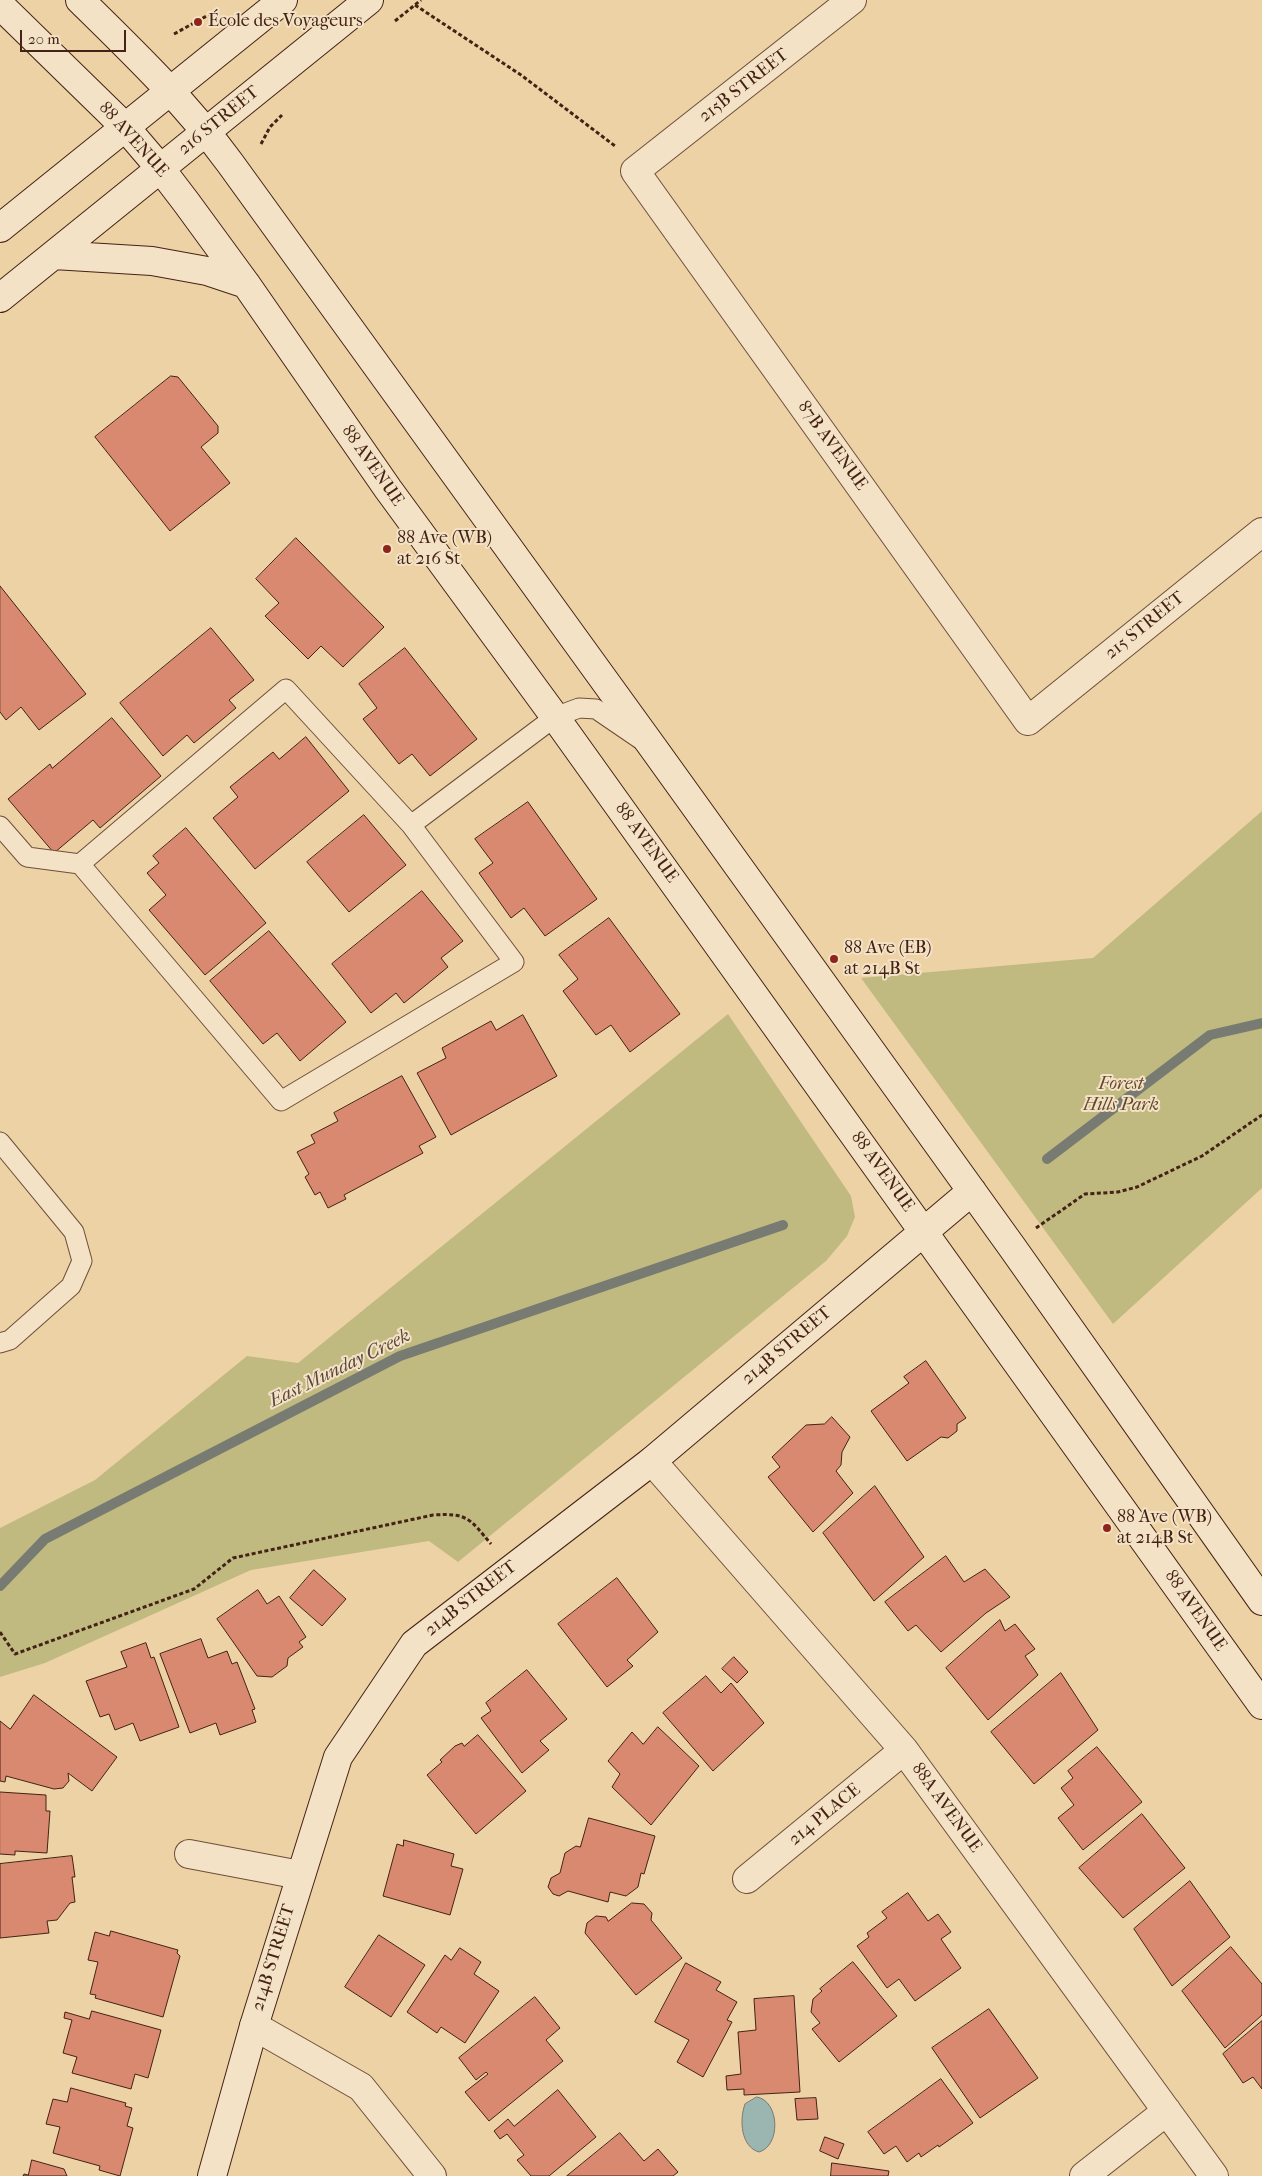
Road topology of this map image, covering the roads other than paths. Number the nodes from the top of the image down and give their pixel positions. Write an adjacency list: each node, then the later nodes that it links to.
1 (80, 0): 6 (main road)
2 (283, 0): 6 (main road)
3 (369, 0): 8 (main road, 216 STREET)
4 (852, 0): 10 (main road, 215B STREET)
5 (0, 5): 7 (main road, 88 AVENUE)
6 (170, 90): 7 (main road); 8 (main road)
7 (125, 126): 9 (main road, 88 AVENUE); 11 (main road)
8 (206, 131): 9 (main road, 216 STREET); 18 (main road)
9 (160, 168): 12 (main road, 216 STREET); 13 (main road, 88 AVENUE)
10 (638, 169): 17 (main road, 87B AVENUE)
11 (0, 228)
12 (54, 256): 13 (main road); 14 (main road, 216 STREET)
13 (246, 284): 16 (main road, 88 AVENUE)
14 (0, 298)
15 (1262, 532): 17 (main road, 215 STREET)
16 (555, 717): 18 (lane); 19 (lane); 24 (main road, 88 AVENUE)
17 (1028, 721)
18 (654, 749): 23 (main road)
19 (411, 825): 21 (lane); 21 (lane)
20 (0, 826): 21 (lane)
21 (80, 864)
22 (0, 1142): 25 (lane)
23 (972, 1191): 24 (main road, 214B STREET); 27 (main road)
24 (924, 1230): 26 (main road, 214B STREET); 28 (main road, 88 AVENUE)
25 (0, 1343)
26 (652, 1460): 29 (main road, 88A AVENUE); 31 (main road, 214B STREET)
27 (1262, 1601)
28 (1262, 1705)
29 (904, 1750): 32 (main road, 214 PLACE); 34 (main road, 88A AVENUE)
30 (189, 1854): 31 (main road)
31 (300, 1875): 33 (main road, 214B STREET)
32 (747, 1879)
33 (254, 2026): 35 (main road, 214B STREET); 36 (main road)
34 (1167, 2111): 37 (main road); 38 (main road, 88A AVENUE)
35 (212, 2176)
36 (432, 2176)
37 (1084, 2176)
38 (1214, 2176)

